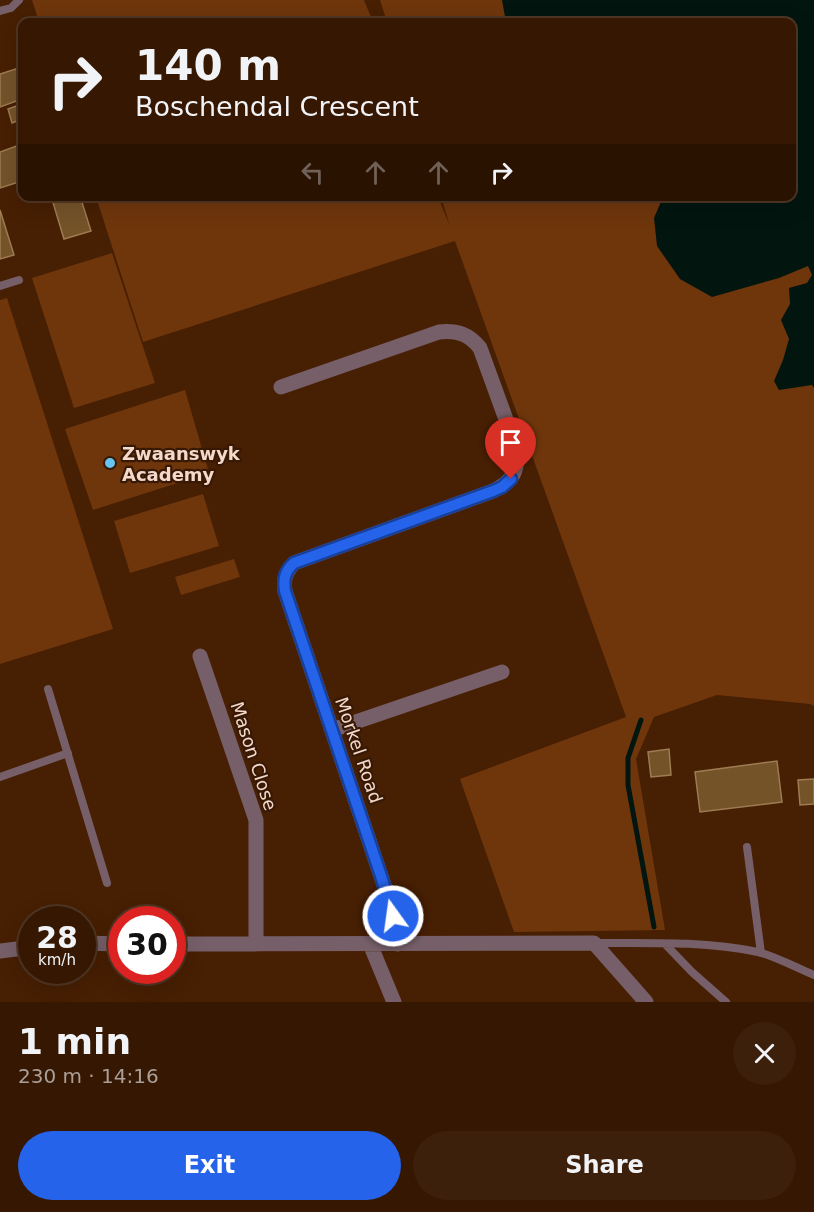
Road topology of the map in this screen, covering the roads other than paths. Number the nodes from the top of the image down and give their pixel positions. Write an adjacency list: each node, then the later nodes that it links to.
1 (19, 0): 2 (lane)
2 (0, 11)
3 (19, 280): 4 (lane)
4 (0, 286)
5 (281, 387): 9 (street, Morkel Road)
6 (200, 656): 16 (street, Mason Close)
7 (502, 672): 9 (street)
8 (48, 689): 10 (lane)
9 (332, 730): 18 (street, Morkel Road)
10 (68, 753): 11 (lane); 13 (lane)
11 (0, 777)
12 (747, 847): 22 (lane)
13 (107, 883)
14 (594, 943): 18 (street); 19 (lane); 25 (street)
15 (186, 944): 16 (street)
16 (256, 944): 17 (street)
17 (370, 944): 18 (street); 24 (street)
18 (398, 944)
19 (665, 944): 22 (lane); 26 (lane)
20 (18, 949): 21 (street)
21 (0, 951)
22 (761, 953): 23 (lane)
23 (814, 975)
24 (394, 1002)
25 (646, 1002)
26 (725, 1002)

